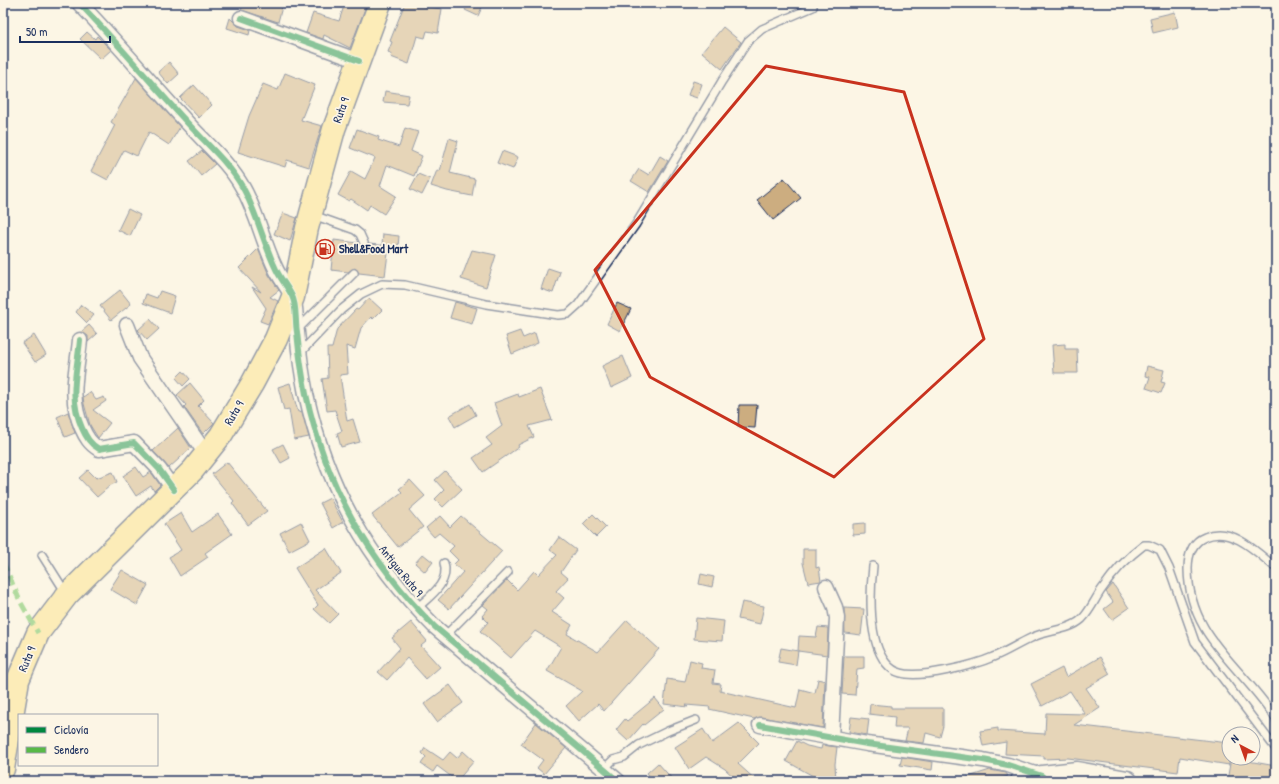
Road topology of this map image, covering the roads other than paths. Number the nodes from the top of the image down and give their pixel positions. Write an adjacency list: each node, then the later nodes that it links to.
1 (78, 3): 9 (street)
2 (380, 3): 5 (main road, Ruta 9)
3 (812, 7): 13 (lane)
4 (241, 18): 5 (street)
5 (359, 61): 6 (main road, Ruta 9)
6 (311, 214): 7 (lane); 9 (main road, Ruta 9)
7 (364, 243)
8 (354, 273): 11 (lane)
9 (293, 297): 11 (street, Antigua Ruta 9); 14 (main road, Ruta 9)
10 (127, 325): 14 (street)
11 (296, 330): 13 (street, Antigua Ruta 9)
12 (80, 340): 15 (street)
13 (299, 354): 23 (street, Antigua Ruta 9)
14 (206, 454): 15 (main road, Ruta 9)
15 (174, 490): 22 (main road, Ruta 9)
16 (42, 555): 22 (lane)
17 (444, 563): 23 (lane)
18 (873, 566): 29 (lane)
19 (1276, 568): 25 (lane)
20 (508, 572): 24 (lane)
21 (826, 587): 28 (street)
22 (67, 595): 31 (main road, Ruta 9)
23 (417, 608): 24 (street, Antigua Ruta 9)
24 (446, 635): 30 (street, Antigua Ruta 9)
25 (1276, 719)
26 (696, 720): 30 (lane)
27 (760, 725): 28 (street)
28 (831, 738): 32 (street)
29 (1276, 749)
30 (604, 768): 34 (street, Antigua Ruta 9)
31 (3, 769)
32 (1042, 776): 33 (main road); 35 (main road)
33 (1103, 779): 36 (main road)
34 (618, 781)
35 (1021, 781)
36 (1127, 781)

